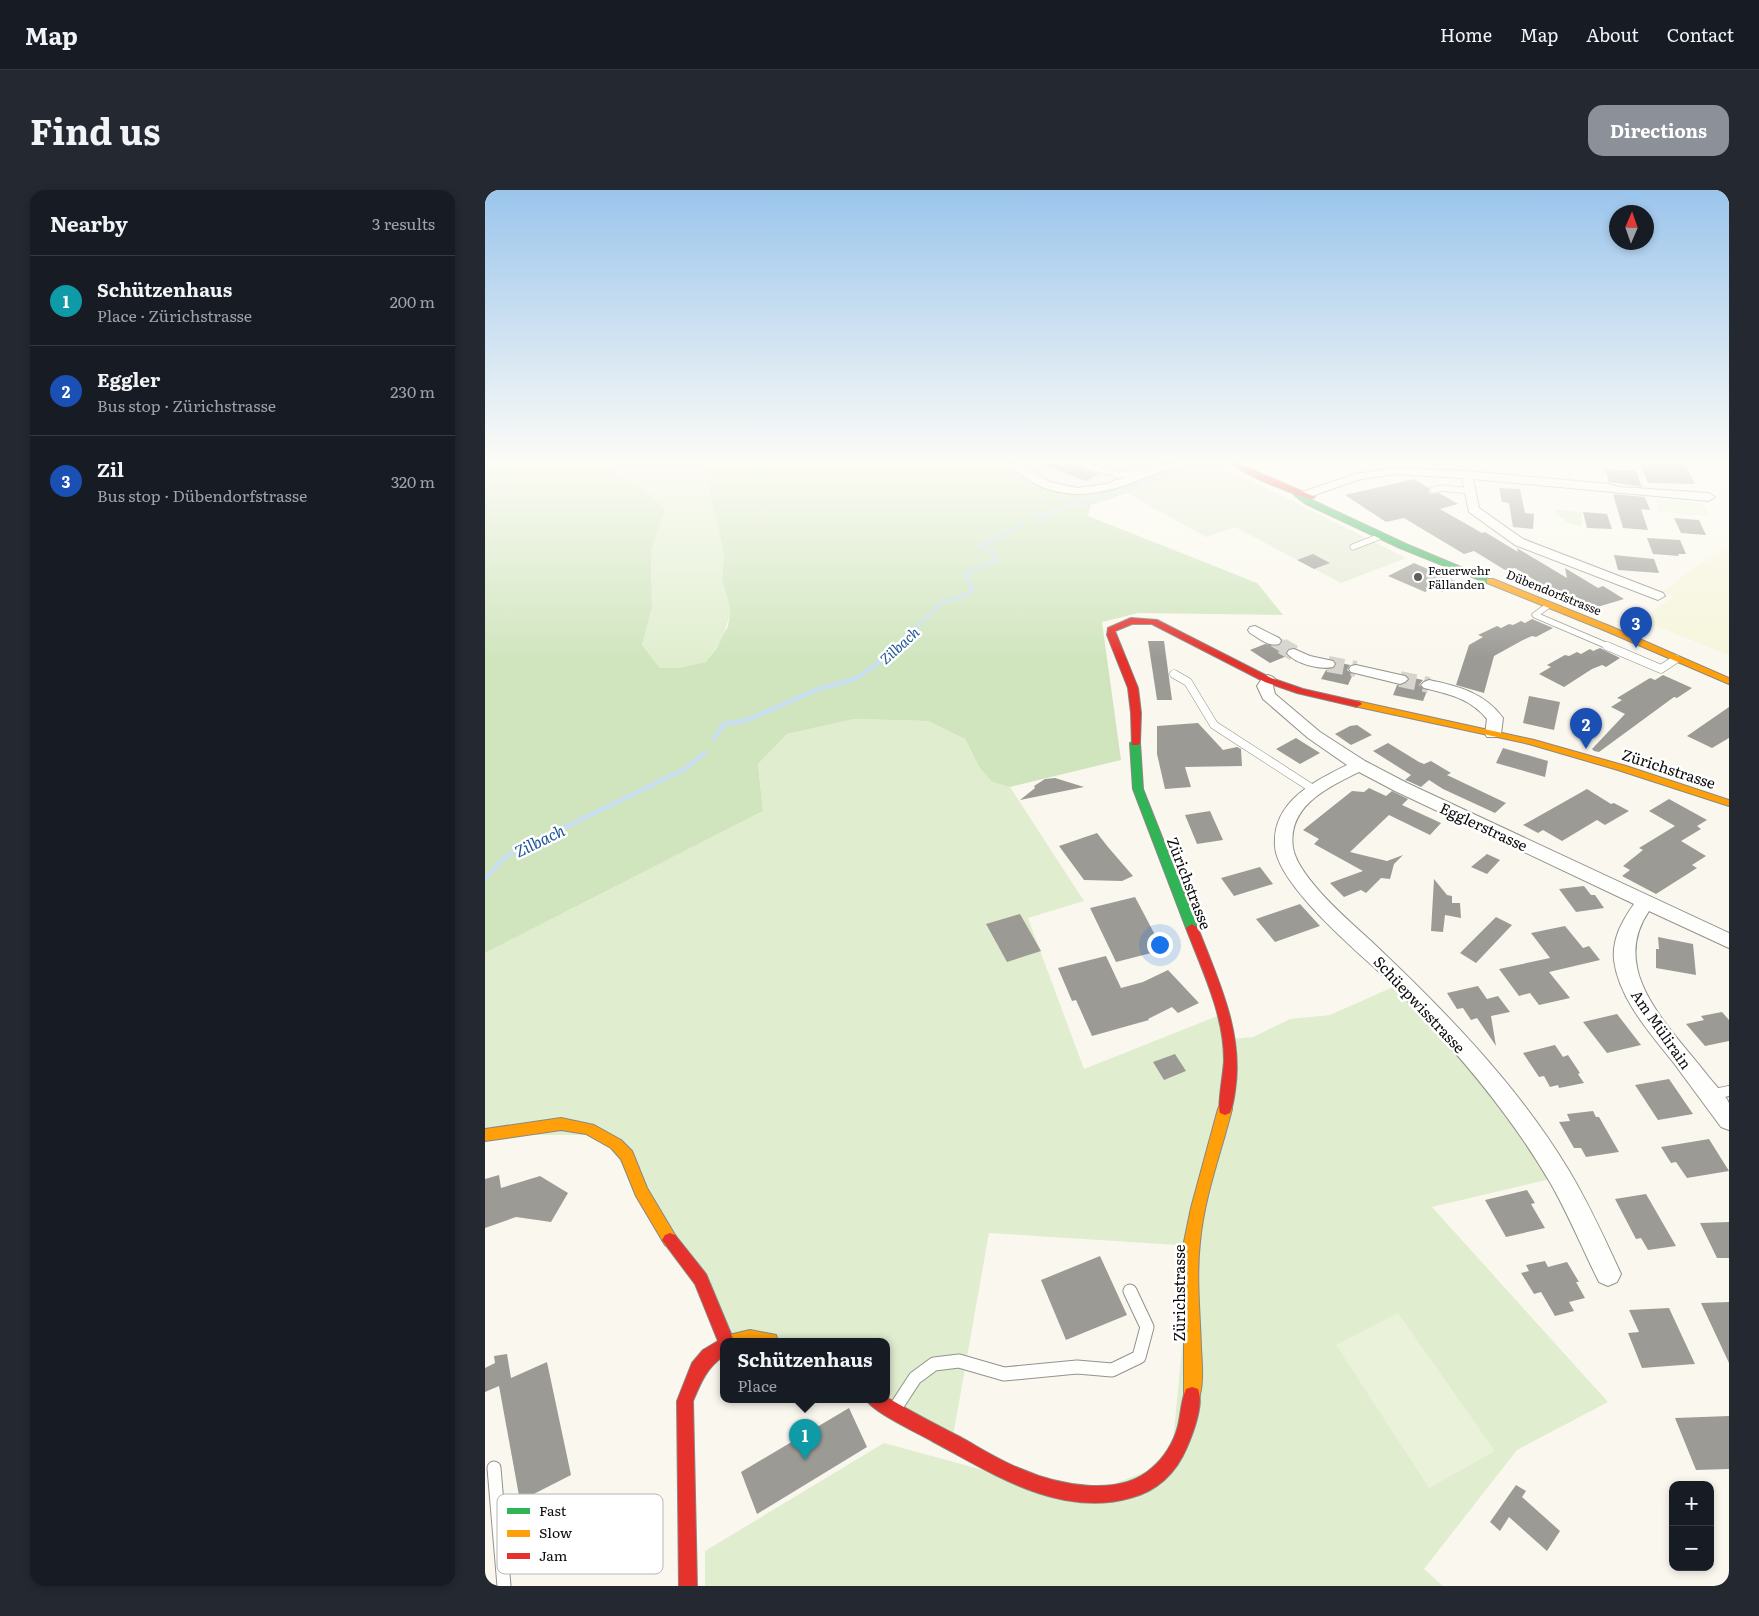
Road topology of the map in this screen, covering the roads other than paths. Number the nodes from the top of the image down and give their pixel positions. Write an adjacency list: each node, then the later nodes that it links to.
1 (1368, 529): 3 (main road, Dübendorfstrasse)
2 (1501, 529): 5 (street)
3 (1381, 536): 4 (lane); 6 (main road, Dübendorfstrasse)
4 (1353, 546)
5 (1658, 596)
6 (1549, 605): 10 (main road, Dübendorfstrasse); 10 (lane)
7 (1255, 630): 8 (street)
8 (1273, 641)
9 (1294, 653): 11 (street)
10 (1675, 658): 16 (main road, Dübendorfstrasse)
11 (1329, 664)
12 (1356, 669): 14 (street)
13 (1174, 674): 20 (lane)
14 (1399, 679)
15 (1268, 680): 18 (main road, Zürichstrasse); 19 (street, Egglerstrasse); 32 (main road, Zürichstrasse)
16 (1729, 681)
17 (1429, 684): 18 (street)
18 (1493, 734): 21 (main road, Zürichstrasse)
19 (1359, 765): 20 (street, Schüepwisstrasse); 22 (street, Egglerstrasse)
20 (1313, 789): 27 (street, Schüepwisstrasse)
21 (1729, 803)
22 (1645, 902): 23 (street, Egglerstrasse); 24 (street, Am Mülirain)
23 (1729, 941)
24 (1719, 1093): 25 (street, Am Mülirain)
25 (1729, 1120)
26 (485, 1135): 29 (main road)
27 (1607, 1274)
28 (1130, 1291): 32 (lane)
29 (726, 1338)
30 (720, 1349): 35 (main road)
31 (882, 1403): 32 (main road, Zürichstrasse)
32 (894, 1410)
33 (494, 1468): 34 (lane)
34 (497, 1503)
35 (688, 1586)

